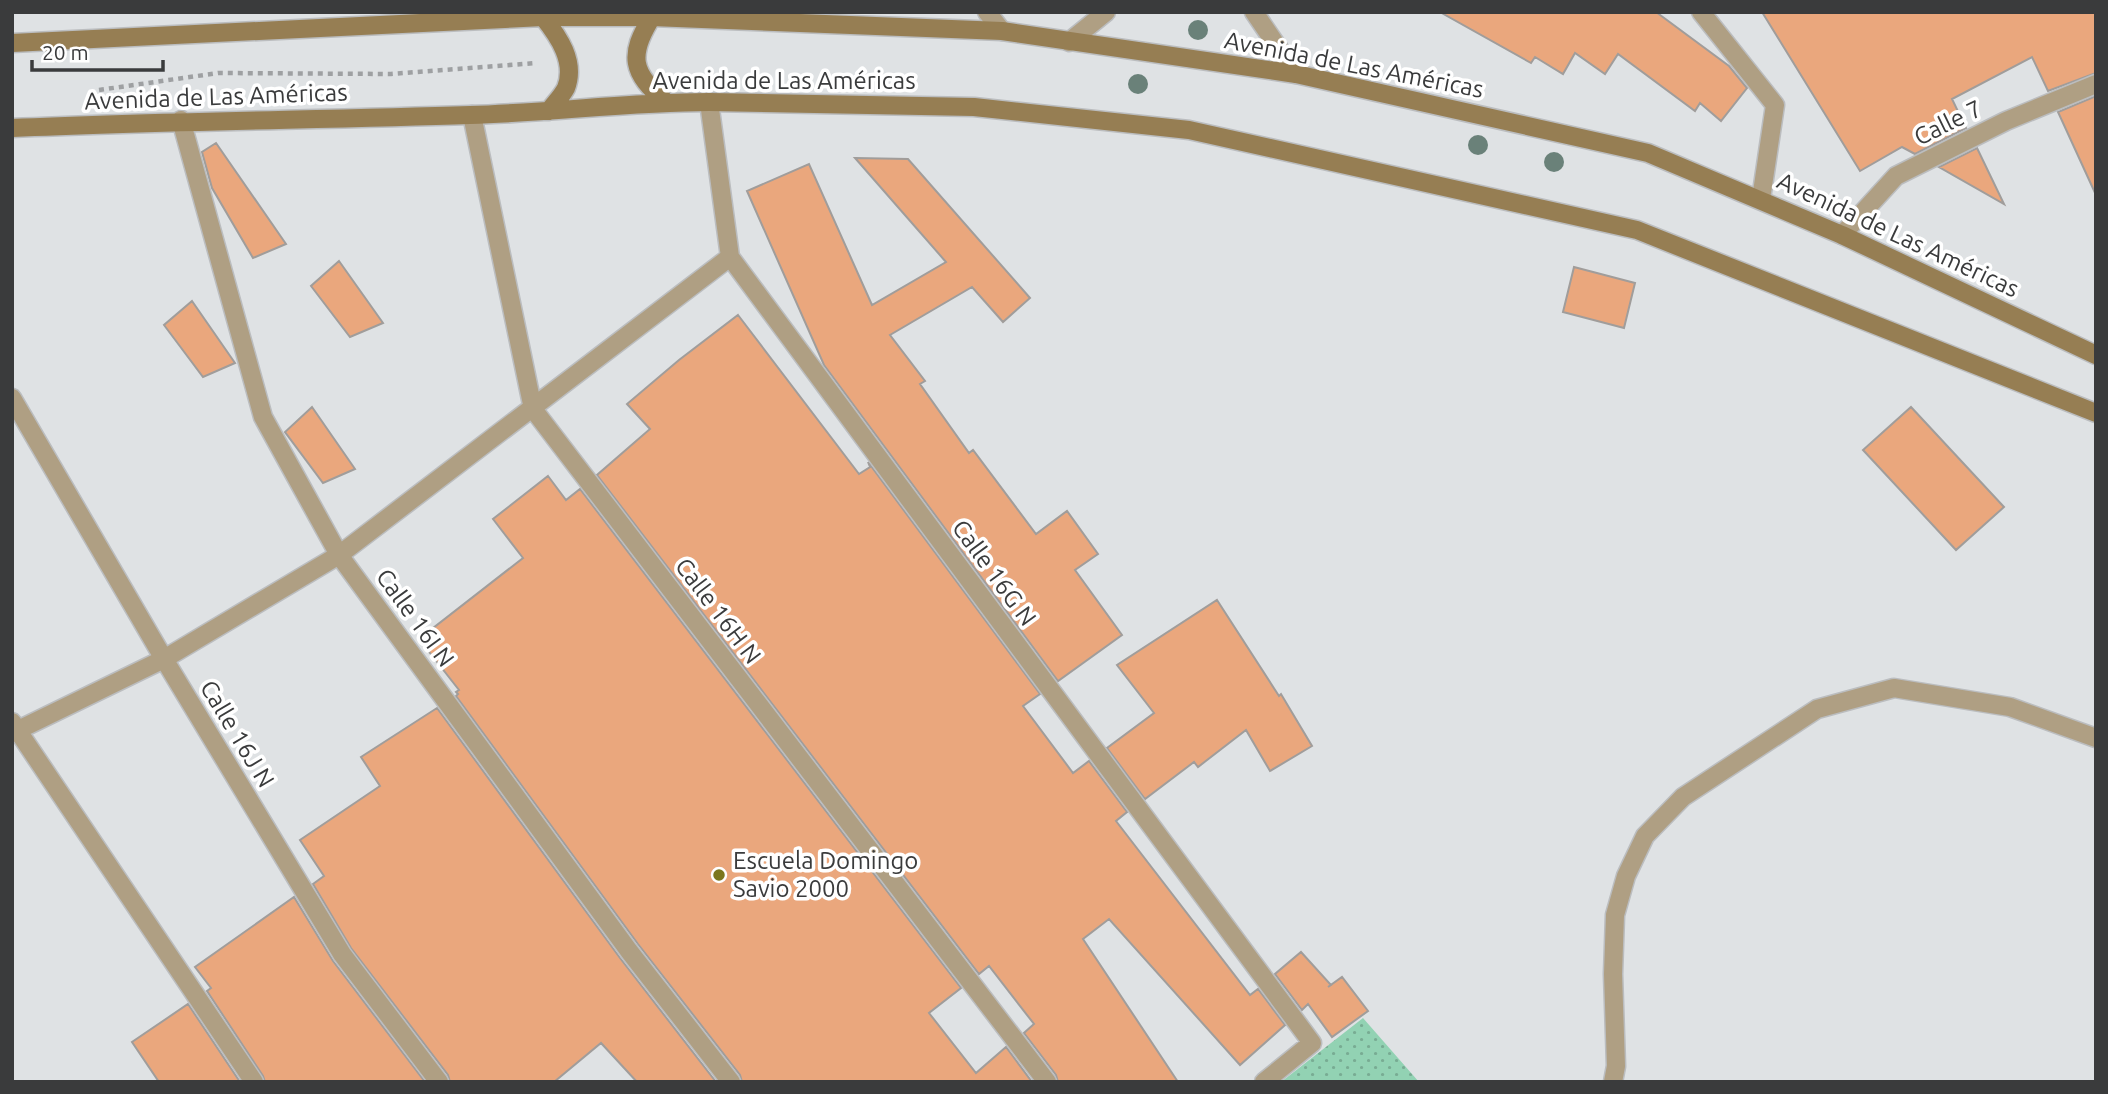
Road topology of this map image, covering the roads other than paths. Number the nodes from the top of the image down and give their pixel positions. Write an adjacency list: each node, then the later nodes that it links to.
1 (987, 12): 7 (street)
2 (1106, 12): 8 (street)
3 (1254, 12): 10 (street)
4 (1701, 12): 18 (street)
5 (542, 15): 6 (main road, Avenida de Las Américas); 9 (main road, Avenida de Las Américas); 14 (main road)
6 (652, 17): 7 (main road, Avenida de Las Américas); 12 (main road)
7 (1002, 32): 8 (main road, Avenida de Las Américas)
8 (1069, 42): 10 (main road, Avenida de Las Américas)
9 (12, 43)
10 (1296, 74): 18 (main road, Avenida de Las Américas)
11 (2096, 84): 19 (street, Calle 7)
12 (666, 102): 13 (main road, Avenida de Las Américas); 14 (main road, Avenida de Las Américas)
13 (709, 102): 20 (street, Calle 16G N); 24 (main road, Avenida de Las Américas)
14 (549, 111): 15 (main road, Avenida de Las Américas)
15 (472, 115): 16 (main road, Avenida de Las Américas); 23 (street, Calle 16H N)
16 (181, 120): 17 (main road, Avenida de Las Américas); 25 (street, Calle 16I N)
17 (12, 128)
18 (1761, 199): 19 (main road, Avenida de Las Américas)
19 (1842, 235): 21 (main road, Avenida de Las Américas)
20 (730, 257): 23 (street); 33 (street, Calle 16G N)
21 (2096, 355)
22 (12, 398): 26 (street, Calle 16J N)
23 (533, 409): 25 (street); 32 (street, Calle 16H N)
24 (2096, 413)
25 (339, 555): 26 (street); 31 (street, Calle 16I N)
26 (164, 659): 27 (street); 30 (street, Calle 16J N)
27 (14, 729): 29 (street)
28 (2096, 738): 34 (street)
29 (254, 1082)
30 (439, 1082)
31 (731, 1082)
32 (1047, 1082)
33 (1264, 1082)
34 (1613, 1082)

